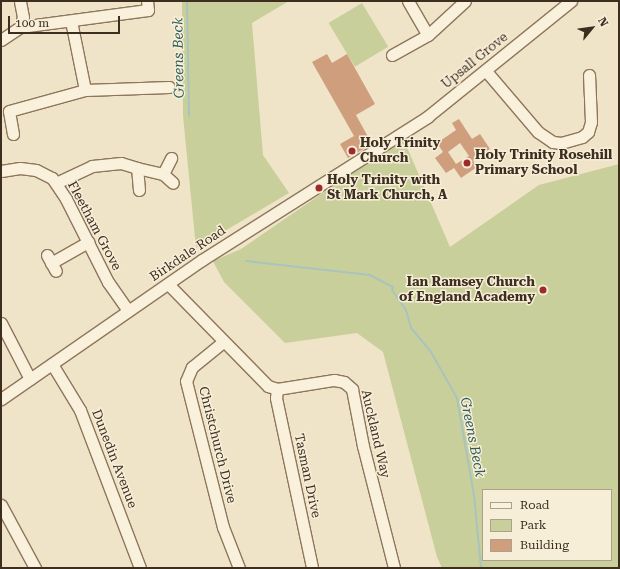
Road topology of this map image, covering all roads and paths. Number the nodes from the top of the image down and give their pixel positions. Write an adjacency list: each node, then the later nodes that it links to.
1 (20, 1): 7 (street)
2 (147, 1): 6 (street)
3 (408, 1): 8 (street)
4 (465, 1): 8 (street)
5 (571, 1): 11 (street, Upsall Grove)
6 (71, 21): 7 (street); 14 (street)
7 (20, 27): 9 (street)
8 (428, 35): 10 (street)
9 (1, 40)
10 (392, 55)
11 (486, 71): 12 (street); 16 (street, Upsall Grove)
12 (588, 75)
13 (169, 87): 14 (street)
14 (85, 90): 15 (street)
15 (13, 134)
16 (394, 138): 26 (street, Birkdale Road)
17 (171, 158): 20 (street)
18 (137, 168): 20 (street); 21 (street); 23 (street)
19 (1, 171): 21 (street, Fleetham Grove)
20 (163, 174): 22 (street)
21 (56, 183): 24 (street, Fleetham Grove)
22 (173, 183)
23 (139, 190)
24 (88, 242): 25 (street); 27 (street, Fleetham Grove)
25 (51, 263)
26 (168, 284): 27 (street, Birkdale Road); 29 (street)
27 (128, 311): 30 (street, Birkdale Road)
28 (1, 323): 31 (street)
29 (223, 342): 32 (street); 37 (street, Christchurch Drive)
30 (52, 364): 31 (street, Birkdale Road); 36 (street, Dunedin Avenue)
31 (30, 379): 33 (street, Birkdale Road)
32 (277, 389): 38 (street, Tasman Drive); 39 (street, Auckland Way)
33 (1, 399)
34 (1, 505): 35 (street)
35 (35, 568)
36 (140, 568)
37 (240, 568)
38 (312, 568)
39 (394, 568)

